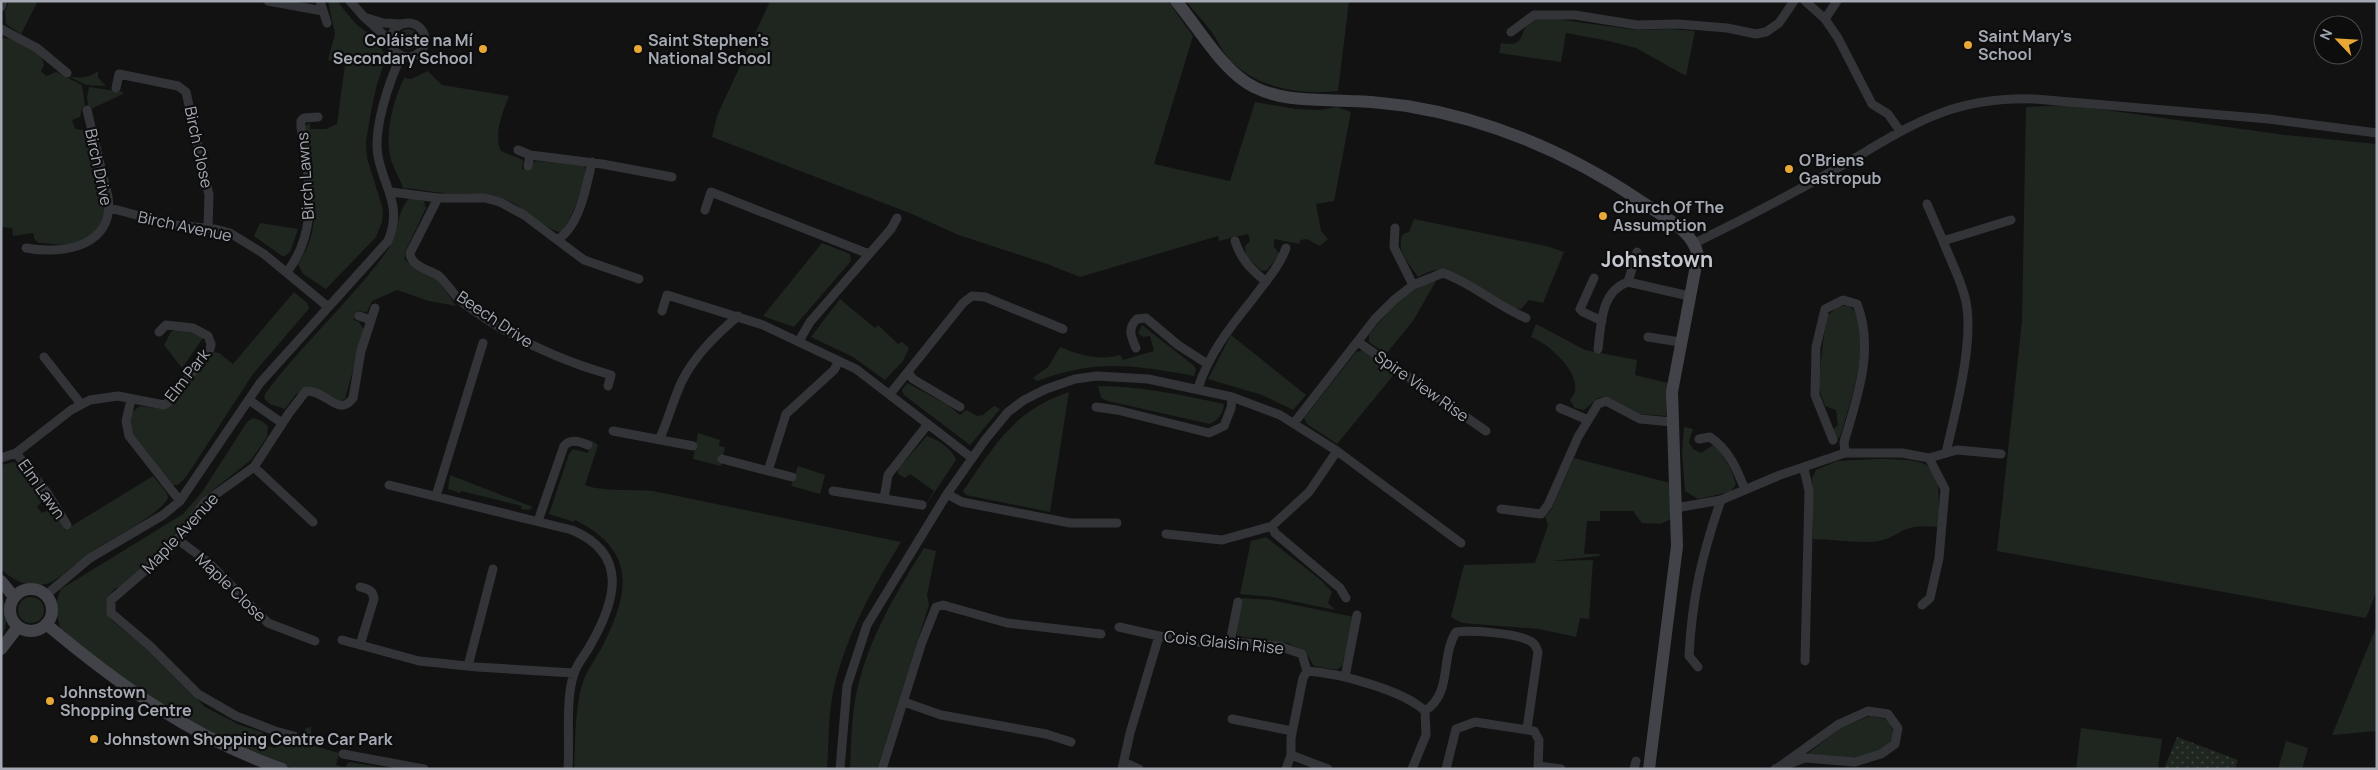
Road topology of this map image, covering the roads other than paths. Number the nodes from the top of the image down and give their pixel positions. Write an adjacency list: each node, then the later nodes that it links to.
1 (3, 1): 9 (street)
2 (268, 1): 10 (street)
3 (320, 1): 10 (street)
4 (350, 1): 11 (street)
5 (1176, 1): 42 (street)
6 (1794, 1): 16 (street)
7 (1805, 1): 12 (street)
8 (1837, 1): 12 (street)
9 (1, 7)
10 (323, 11): 13 (street)
11 (364, 17): 14 (street); 17 (street)
12 (1825, 18): 23 (street)
13 (326, 23)
14 (401, 24): 17 (street); 18 (street)
15 (1, 29): 19 (street)
16 (1512, 32)
17 (392, 48): 18 (street)
18 (401, 56): 30 (street)
19 (67, 73)
20 (116, 88): 37 (street, Birch Close)
21 (88, 110): 33 (street, Birch Drive)
22 (318, 117): 47 (street, Birch Lawns)
23 (1900, 131): 24 (street); 42 (street)
24 (2377, 133)
25 (518, 150): 26 (street)
26 (530, 155): 27 (street); 28 (street)
27 (592, 162): 29 (street); 39 (street)
28 (528, 166)
29 (672, 177)
30 (391, 192): 31 (street); 54 (street)
31 (438, 198): 39 (street); 75 (street, Beech Drive)
32 (1927, 204): 41 (street)
33 (110, 208): 37 (street, Birch Avenue); 43 (street, Birch Drive)
34 (705, 210): 46 (street)
35 (897, 218): 46 (street)
36 (2011, 220): 41 (street)
37 (208, 228): 47 (street, Birch Avenue)
38 (1395, 228): 52 (street)
39 (558, 240): 49 (street)
40 (1235, 241): 50 (street)
41 (1943, 241): 99 (street)
42 (1695, 243): 53 (street)
43 (26, 248)
44 (1286, 248): 50 (street)
45 (1637, 252): 51 (street)
46 (869, 254): 65 (street)
47 (286, 272): 54 (street, Birch Avenue)
48 (1594, 278): 61 (street)
49 (639, 279)
50 (1266, 282): 73 (street)
51 (1628, 282): 53 (street); 61 (street)
52 (1413, 285): 59 (street); 66 (street)
53 (1689, 296): 67 (street)
54 (327, 306): 80 (street)
55 (375, 308): 60 (street)
56 (662, 311): 58 (street)
57 (359, 316): 60 (street)
58 (738, 316): 65 (street); 93 (street)
59 (1526, 318)
60 (371, 320): 87 (street, Maple Avenue)
61 (1602, 321): 70 (street)
62 (1063, 329): 74 (street)
63 (159, 332): 79 (street, Elm Park)
64 (1648, 337): 67 (street)
65 (799, 341): 72 (street)
66 (1358, 342): 88 (street); 91 (street, Spire View Rise)
67 (1680, 342): 86 (street)
68 (483, 343): 114 (street)
69 (1136, 348): 73 (street)
70 (1598, 349)
71 (44, 358): 81 (street)
72 (839, 361): 77 (street); 108 (street)
73 (1206, 363): 76 (street)
74 (908, 372): 77 (street); 82 (street)
75 (608, 386)
76 (1198, 388): 78 (street); 103 (street)
77 (890, 394): 89 (street)
78 (1232, 397): 83 (street); 88 (street)
79 (131, 400): 81 (street, Elm Park); 117 (street)
80 (249, 400): 87 (street); 117 (street)
81 (81, 404): 98 (street, Elm Park)
82 (960, 407)
83 (1096, 407)
84 (1560, 408): 85 (street)
85 (1588, 420): 86 (street); 120 (street)
86 (1672, 422): 119 (street)
87 (282, 423): 106 (street, Maple Avenue)
88 (1294, 423): 97 (street)
89 (928, 424): 103 (street); 115 (street)
90 (613, 431): 93 (street)
91 (1486, 431)
92 (1699, 439): 111 (street)
93 (659, 440): 96 (street)
94 (1833, 440): 100 (street)
95 (588, 445): 122 (street)
96 (693, 446)
97 (1337, 451): 125 (street); 128 (street)
98 (16, 452): 102 (street, Elm Park); 124 (street, Elm Lawn)
99 (1946, 452): 101 (street); 104 (street)
100 (1845, 453): 104 (street); 107 (street)
101 (2001, 454)
102 (1, 458)
103 (972, 458): 113 (street)
104 (1929, 458): 136 (street)
105 (722, 459): 108 (street)
106 (254, 467): 121 (street); 127 (street, Maple Avenue)
107 (1804, 469): 111 (street); 148 (street)
108 (768, 471): 109 (street)
109 (792, 477)
110 (389, 485): 114 (street)
111 (1745, 490): 116 (street)
112 (833, 491): 115 (street)
113 (947, 494): 123 (street); 169 (street)
114 (436, 496): 122 (street)
115 (884, 499): 118 (street)
116 (1721, 500): 119 (street); 150 (street)
117 (180, 501): 132 (street)
118 (922, 505)
119 (1676, 508): 177 (street)
120 (1501, 509)
121 (312, 522)
122 (538, 522): 152 (street)
123 (1117, 524)
124 (67, 525)
125 (1272, 526): 126 (street); 134 (street)
126 (1166, 534)
127 (177, 540): 144 (street, Maple Close); 159 (street, Maple Avenue)
128 (1461, 543)
129 (493, 569): 149 (street)
130 (1, 581): 133 (street)
131 (360, 587): 146 (street)
132 (46, 595): 133 (street); 138 (street)
133 (14, 597): 140 (street)
134 (1346, 598)
135 (1238, 602): 145 (street)
136 (1922, 605)
137 (1357, 615): 153 (street)
138 (46, 624): 140 (street); 166 (street)
139 (1119, 626): 142 (street, Cois Glaisin Rise)
140 (18, 627): 147 (street)
141 (1101, 634): 154 (street)
142 (1158, 636): 145 (street, Cois Glaisin Rise); 163 (street)
143 (342, 640): 146 (street)
144 (315, 641)
145 (1230, 642): 151 (street, Cois Glaisin Rise)
146 (360, 645): 149 (street)
147 (1, 649)
148 (1805, 661)
149 (468, 666): 152 (street)
150 (1698, 667)
151 (1307, 671): 153 (street); 158 (street)
152 (574, 673): 168 (street)
153 (1345, 677): 155 (street)
154 (904, 702): 160 (street); 170 (street)
155 (1425, 712): 157 (street); 174 (street)
156 (1232, 719): 158 (street)
157 (1527, 729): 164 (street); 175 (street)
158 (1292, 731): 162 (street)
159 (294, 736)
160 (1071, 742)
161 (343, 754): 167 (street)
162 (1291, 755): 172 (street); 173 (street)
163 (1123, 765): 171 (street)
164 (1538, 767): 176 (street)
165 (1777, 768): 165 (street)
166 (282, 769)
167 (424, 769)
168 (568, 769)
169 (840, 769)
170 (882, 769)
171 (1139, 769)
172 (1286, 769)
173 (1328, 769)
174 (1412, 769)
175 (1446, 769)
176 (1561, 769)
177 (1649, 769)

